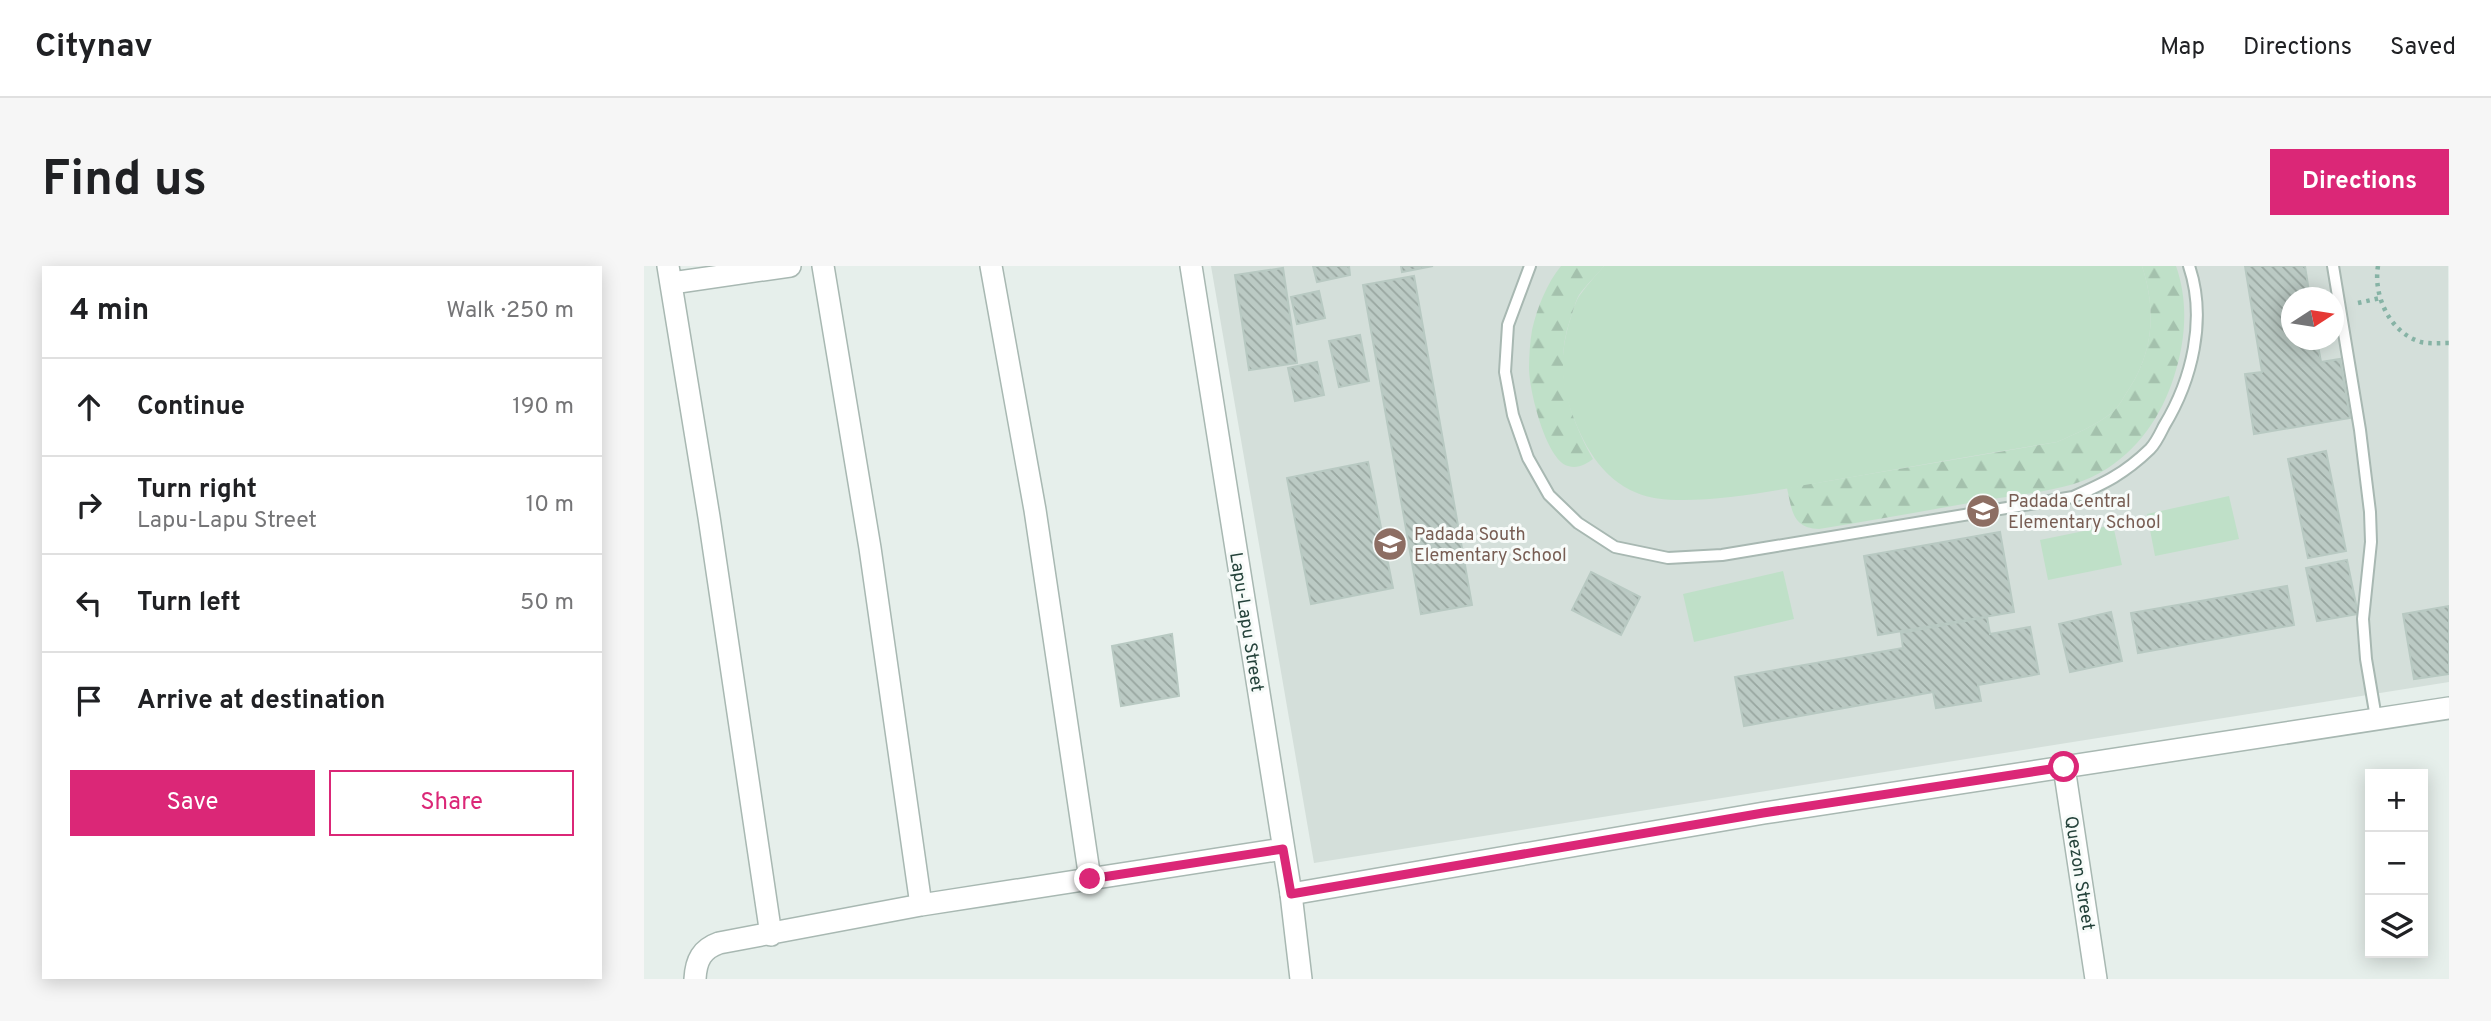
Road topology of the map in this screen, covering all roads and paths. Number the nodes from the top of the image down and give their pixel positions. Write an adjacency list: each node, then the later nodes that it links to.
1 (790, 266): 9 (street)
2 (823, 266): 17 (street)
3 (991, 266): 15 (street)
4 (1191, 266): 14 (street, Lapu-Lapu Street)
5 (1530, 266): 6 (lane)
6 (2189, 266)
7 (2333, 266): 12 (lane)
8 (2378, 266): 10 (path)
9 (670, 275): 18 (street)
10 (2449, 343)
11 (2449, 708): 12 (street)
12 (2376, 718): 13 (street)
13 (2064, 767): 16 (street); 21 (street, Quezon Street)
14 (1283, 849): 15 (street); 16 (street, Lapu-Lapu Street)
15 (1090, 879): 17 (street)
16 (1291, 894): 20 (street, Lapu-Lapu Street)
17 (921, 905): 18 (street)
18 (771, 935): 19 (street)
19 (695, 979)
20 (1301, 979)
21 (2096, 979)

